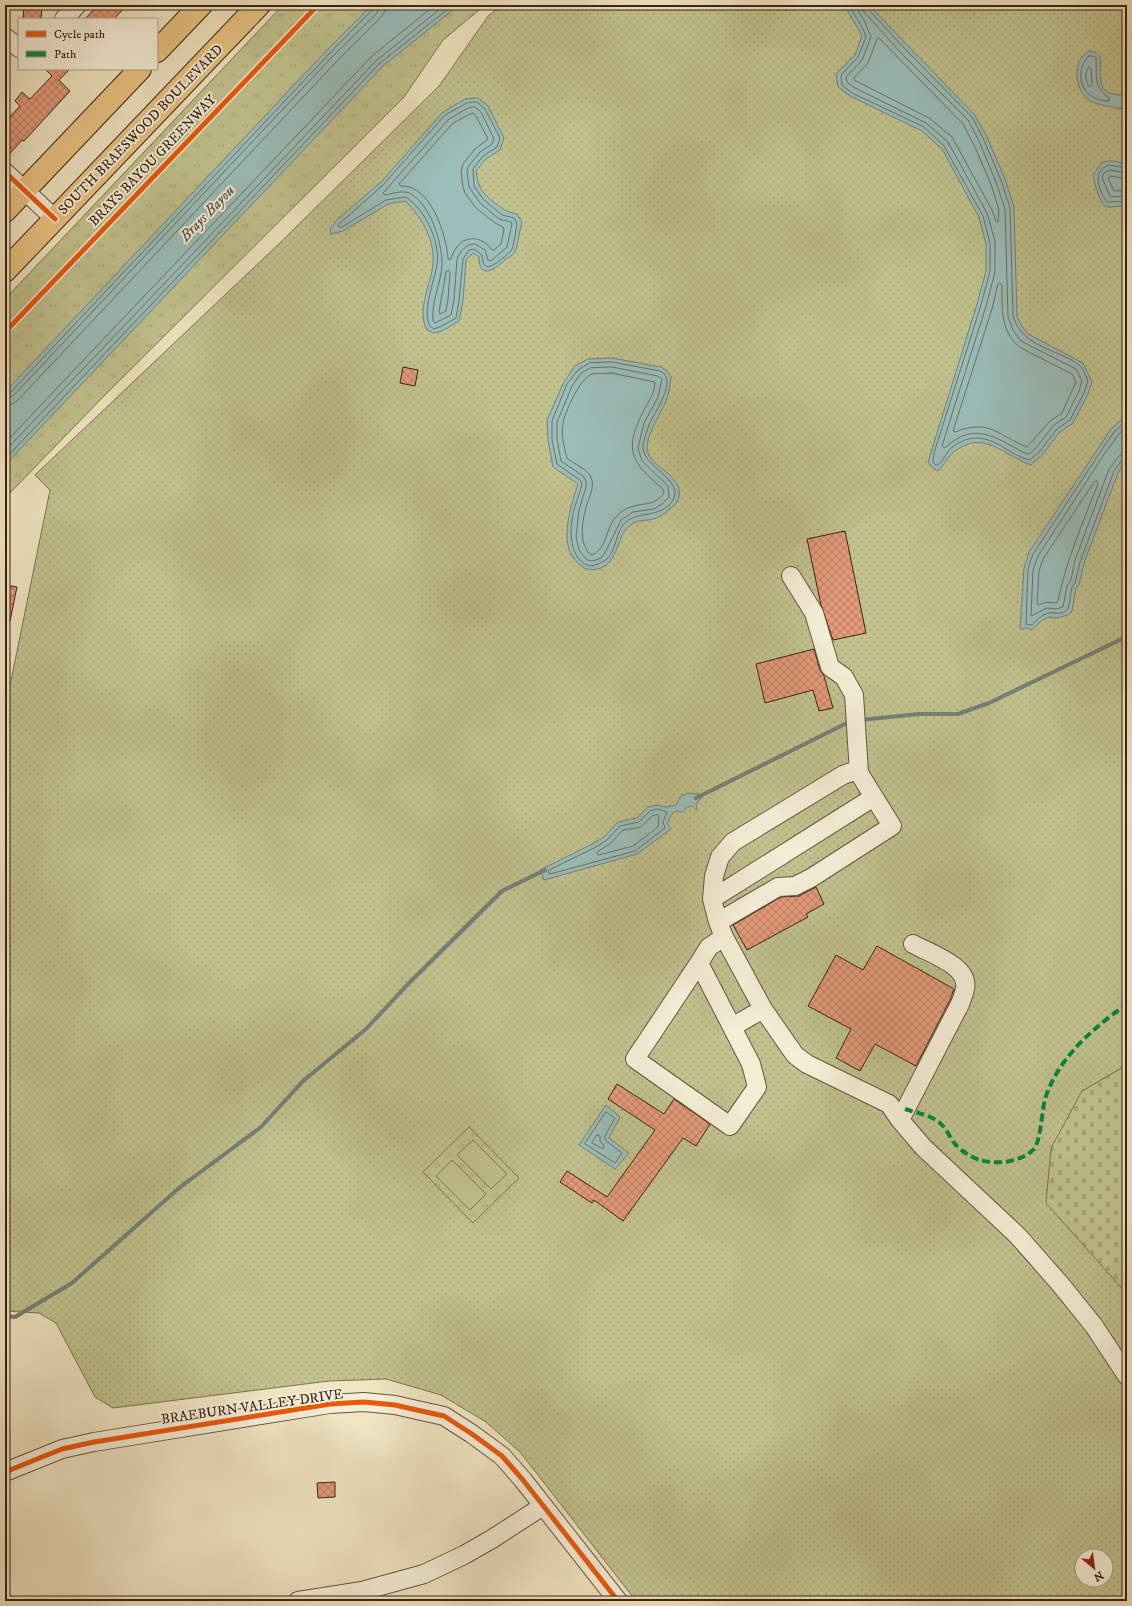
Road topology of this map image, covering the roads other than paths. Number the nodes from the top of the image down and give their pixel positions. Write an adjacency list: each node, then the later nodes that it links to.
1 (77, 5): 4 (street)
2 (201, 5): 7 (main road)
3 (259, 5): 12 (main road, SOUTH BRAESWOOD BOULEVARD)
4 (65, 18)
5 (5, 37): 6 (street)
6 (18, 47)
7 (158, 50)
8 (139, 70): 10 (main road)
9 (5, 172): 10 (street)
10 (24, 190): 11 (main road); 12 (street)
11 (5, 211)
12 (55, 219): 13 (main road, SOUTH BRAESWOOD BOULEVARD)
13 (5, 271)
14 (791, 576): 15 (street)
15 (859, 773): 16 (street); 17 (street)
16 (874, 797): 17 (street); 18 (street)
17 (712, 899): 18 (street)
18 (721, 930): 20 (street); 21 (street)
19 (913, 944): 23 (street)
20 (699, 963): 22 (street); 22 (street)
21 (763, 1009): 22 (street); 23 (street)
22 (732, 1027)
23 (900, 1120): 24 (street)
24 (1127, 1376)
25 (5, 1472): 26 (street, BRAEBURN VALLEY DRIVE)
26 (543, 1506): 27 (street); 28 (street, BRAEBURN VALLEY DRIVE)
27 (298, 1601)
28 (618, 1601)

